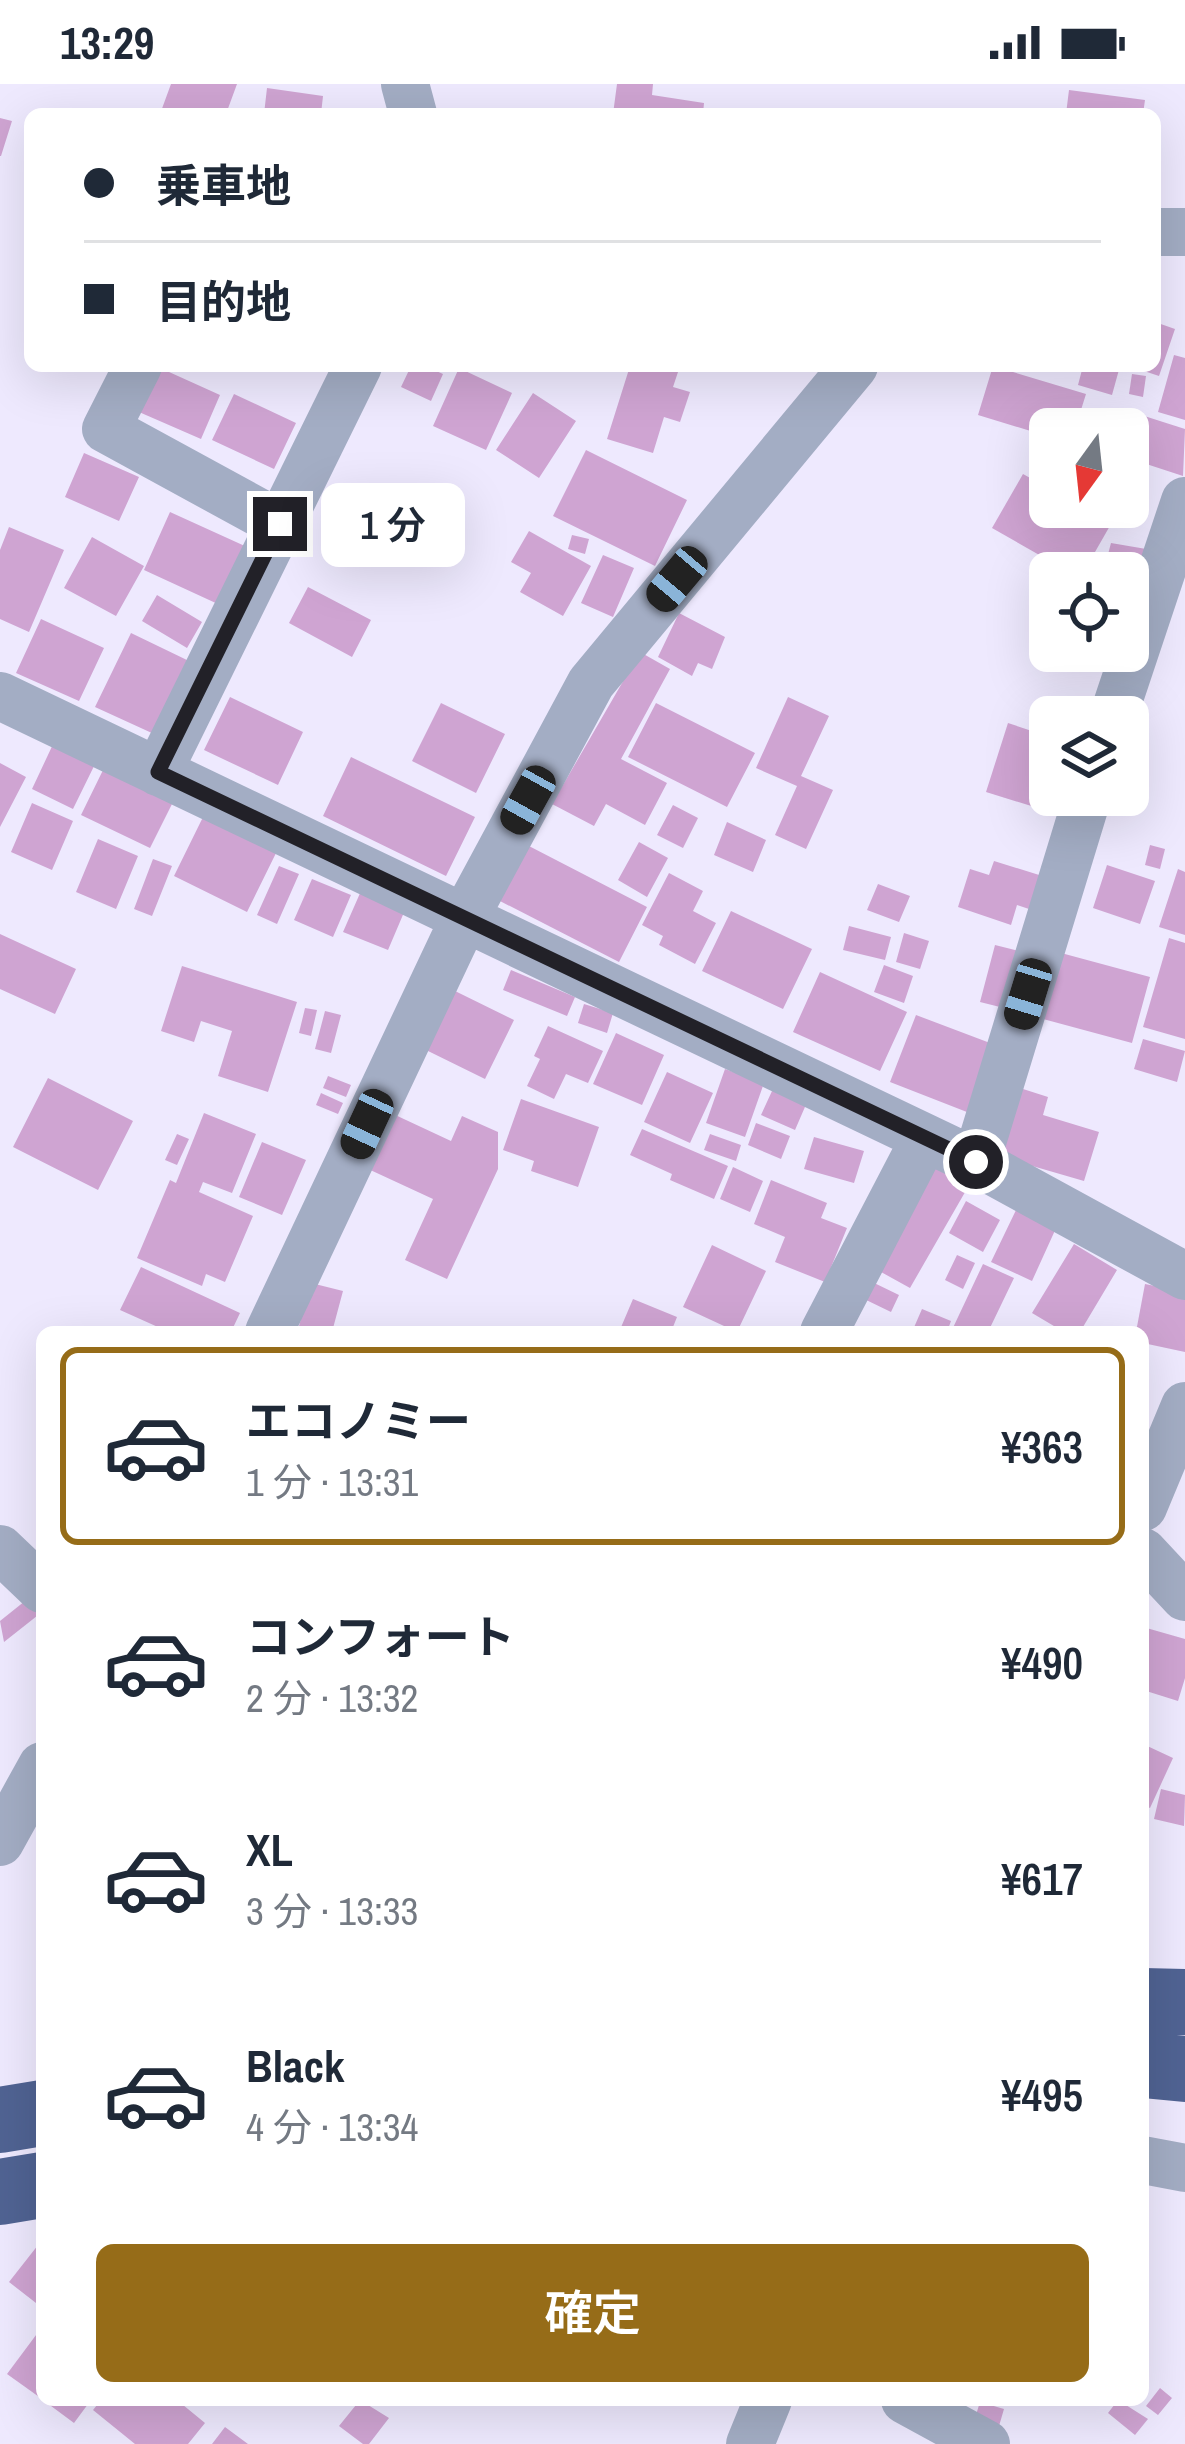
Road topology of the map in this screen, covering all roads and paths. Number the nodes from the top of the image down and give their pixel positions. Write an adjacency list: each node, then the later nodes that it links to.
1 (135, 372): 5 (street)
2 (355, 372): 5 (street)
3 (849, 372): 10 (street)
4 (1185, 501): 7 (street)
5 (280, 524): 8 (street)
6 (0, 696): 8 (street)
7 (1120, 696)
8 (158, 772): 10 (street)
9 (1082, 816): 12 (street)
10 (465, 917): 11 (street); 14 (street)
11 (925, 1138): 12 (street); 15 (street)
12 (976, 1162): 13 (street)
13 (1185, 1276)
14 (271, 1326)
15 (827, 1326)
16 (1185, 1406): 17 (street)
17 (1149, 1493)
18 (0, 1549): 20 (street)
19 (1149, 1559): 21 (street)
20 (36, 1583)
21 (1185, 1598)
22 (36, 1777): 23 (street)
23 (0, 1842)
24 (1149, 2001): 25 (highway)
25 (1185, 2002)
26 (1149, 2065): 27 (highway)
27 (1185, 2068)
28 (36, 2114): 29 (highway)
29 (0, 2120)
30 (1149, 2161): 31 (street)
31 (1185, 2168)
32 (36, 2186): 33 (highway)
33 (0, 2192)
34 (766, 2406): 36 (street)
35 (916, 2406): 37 (street)
36 (750, 2444)
37 (986, 2444)

